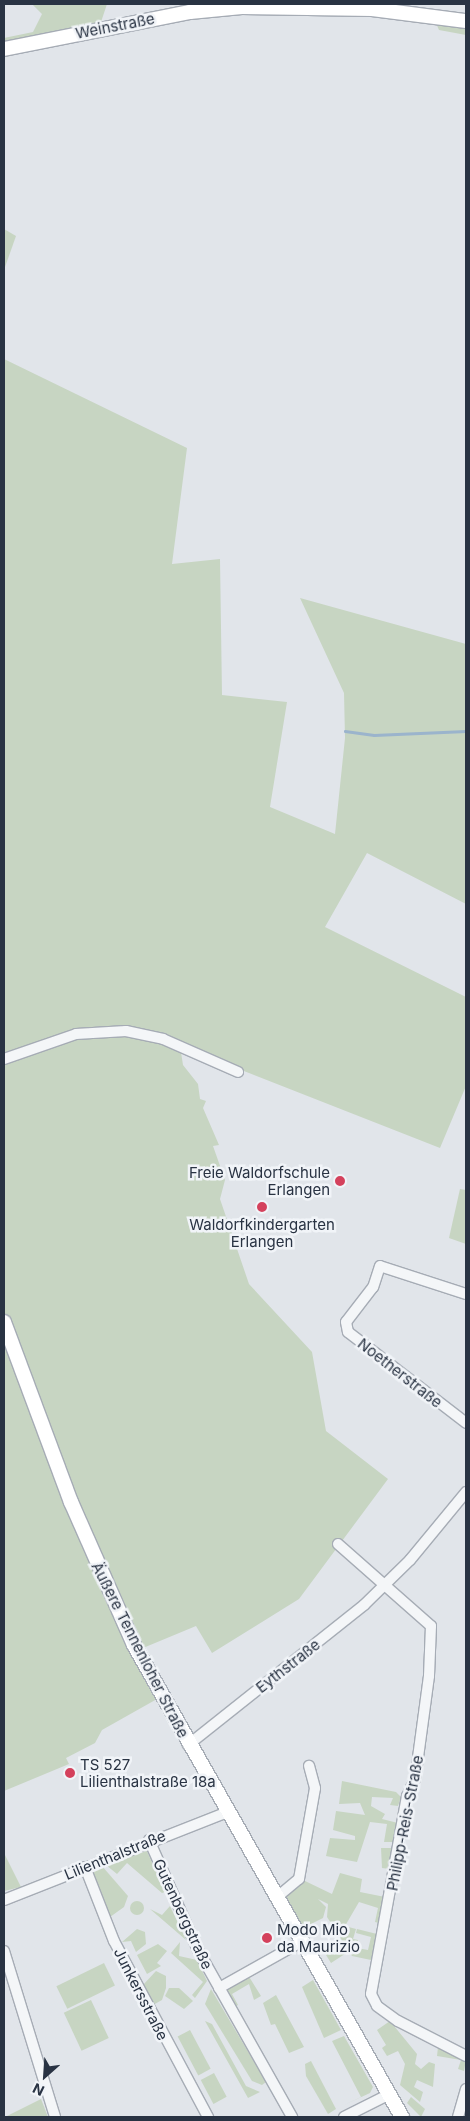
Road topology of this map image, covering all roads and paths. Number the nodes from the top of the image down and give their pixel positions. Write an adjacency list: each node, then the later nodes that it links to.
1 (466, 21): 2 (street, Weinstraße)
2 (4, 49)
3 (4, 1059): 4 (street)
4 (238, 1072)
5 (466, 1294): 7 (street, Noetherstraße)
6 (4, 1322): 11 (street, Äußere Tennenloher Straße)
7 (466, 1423)
8 (466, 1492): 10 (street, Eythstraße)
9 (338, 1544): 10 (street)
10 (386, 1584): 11 (street, Eythstraße); 21 (street, Philipp-Reis-Straße)
11 (188, 1745): 13 (street, Äußere Tennenloher Straße)
12 (309, 1766): 16 (street)
13 (226, 1812): 14 (street, Lilienthalstraße); 16 (street, Äußere Tennenloher Straße)
14 (149, 1840): 15 (street, Lilienthalstraße); 20 (street, Gutenbergstraße)
15 (85, 1866): 17 (street, Lilienthalstraße); 25 (street, Junkersstraße)
16 (276, 1898): 18 (street, Äußere Tennenloher Straße)
17 (4, 1900)
18 (301, 1942): 20 (street, Gutenbergstraße); 23 (street, Äußere Tennenloher Straße)
19 (4, 1950): 24 (street)
20 (219, 1988): 26 (street, Gutenbergstraße)
21 (466, 2056)
22 (466, 2089): 29 (street)
23 (388, 2095): 27 (street); 28 (street, Äußere Tennenloher Straße)
24 (55, 2117)
25 (208, 2117)
26 (292, 2117)
27 (344, 2117)
28 (402, 2117)
29 (458, 2117)

